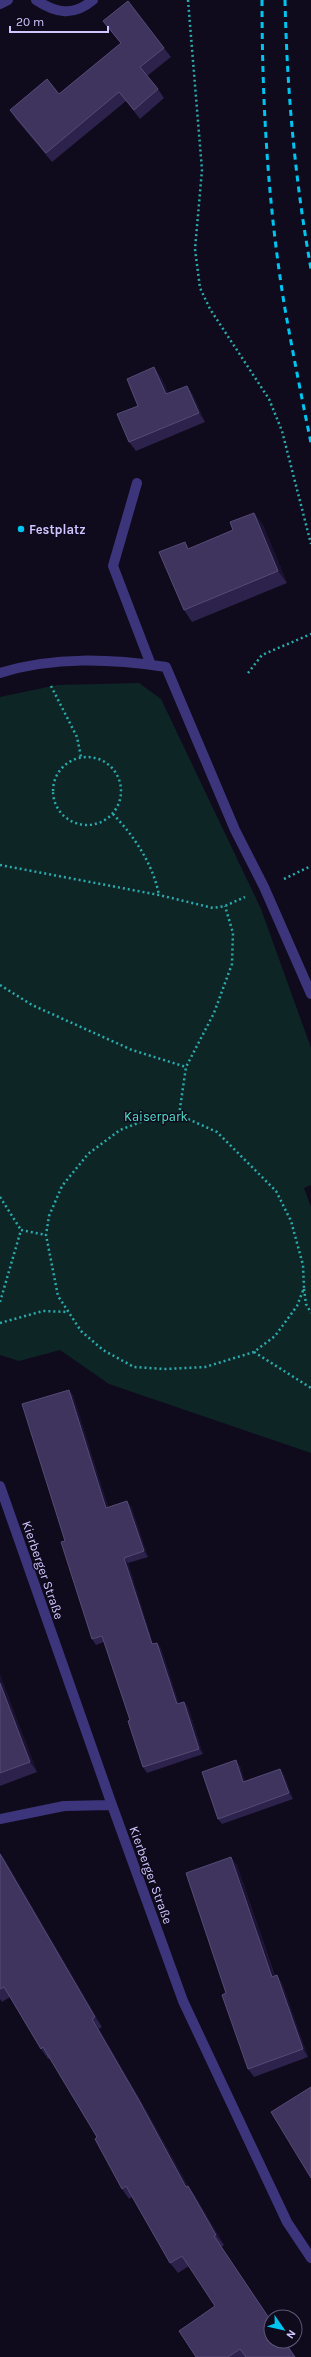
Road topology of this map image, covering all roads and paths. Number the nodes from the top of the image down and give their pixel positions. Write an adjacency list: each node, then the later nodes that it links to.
1 (8, 0): 5 (street)
2 (36, 0): 3 (street)
3 (93, 0)
4 (188, 0): 7 (path)
5 (0, 4)
6 (137, 483): 9 (street)
7 (311, 544)
8 (311, 634): 11 (path)
9 (151, 664): 10 (street); 20 (street)
10 (0, 673)
11 (248, 673)
12 (50, 685): 13 (path)
13 (81, 757): 14 (path); 14 (path)
14 (113, 814): 18 (path)
15 (0, 865): 18 (path)
16 (311, 866): 17 (path)
17 (307, 868)
18 (159, 895): 21 (path)
19 (0, 986): 21 (path)
20 (311, 994)
21 (186, 1067): 22 (path)
22 (179, 1115): 25 (path); 26 (path)
23 (0, 1197): 24 (path)
24 (21, 1230): 25 (path); 27 (path)
25 (46, 1235): 28 (path)
26 (304, 1288): 29 (path); 31 (path)
27 (0, 1302)
28 (68, 1312): 30 (path); 31 (path)
29 (311, 1313)
30 (0, 1323)
31 (254, 1352): 32 (path)
32 (311, 1388)
33 (0, 1486): 34 (street, Kierberger Straße)
34 (112, 1805): 35 (street); 36 (street, Kierberger Straße)
35 (0, 1819)
36 (311, 2258)

